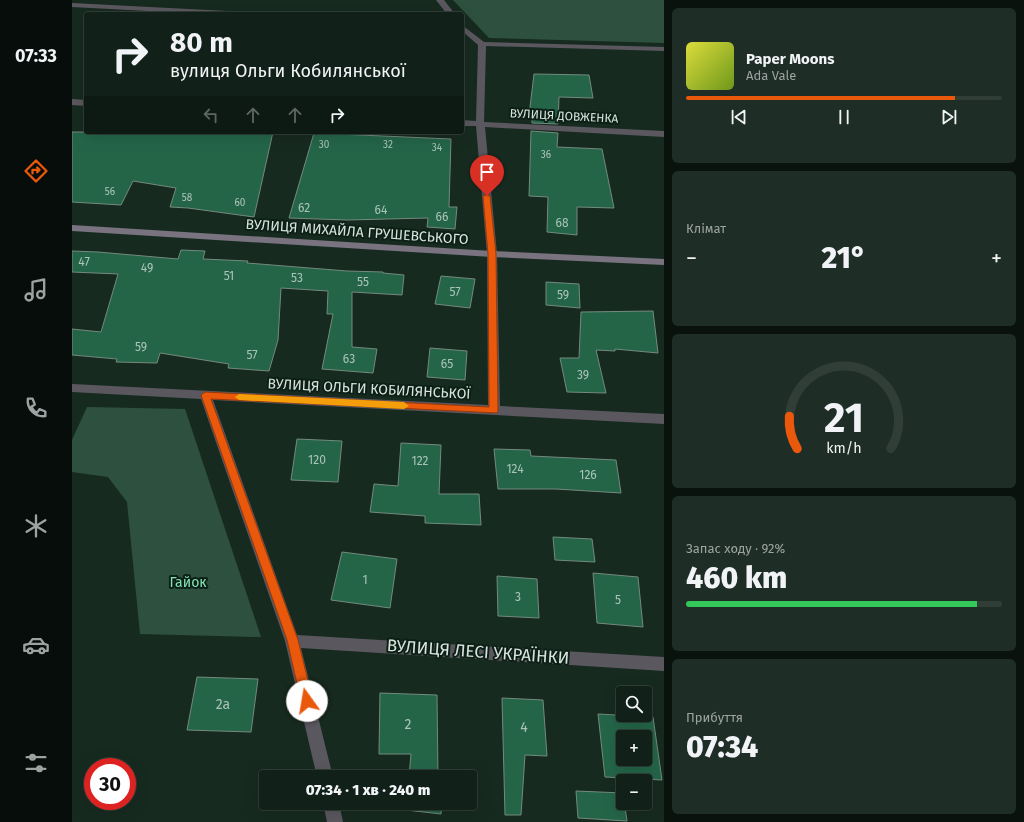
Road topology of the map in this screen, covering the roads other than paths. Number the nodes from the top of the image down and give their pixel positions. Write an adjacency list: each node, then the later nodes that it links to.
1 (440, 0): 4 (street)
2 (72, 5): 3 (street)
3 (208, 12)
4 (449, 12)
5 (464, 29): 6 (street)
6 (482, 44): 7 (street); 11 (street)
7 (664, 49)
8 (72, 102): 9 (street)
9 (84, 103)
10 (464, 123): 11 (street, ВУЛИЦЯ ДОВЖЕНКА)
11 (480, 124): 12 (street, ВУЛИЦЯ ДОВЖЕНКА); 14 (street)
12 (664, 134)
13 (72, 228): 14 (street, ВУЛИЦЯ МИХАЙЛА ГРУШЕВСЬКОГО)
14 (492, 254): 15 (street, ВУЛИЦЯ МИХАЙЛА ГРУШЕВСЬКОГО); 18 (street)
15 (664, 262)
16 (72, 388): 17 (street, ВУЛИЦЯ ОЛЬГИ КОБИЛЯНСЬКОЇ)
17 (205, 395): 18 (street, ВУЛИЦЯ ОЛЬГИ КОБИЛЯНСЬКОЇ); 20 (street)
18 (494, 410): 19 (street, ВУЛИЦЯ ОЛЬГИ КОБИЛЯНСЬКОЇ)
19 (664, 419)
20 (292, 640): 21 (street, ВУЛИЦЯ ЛЕСІ УКРАЇНКИ); 22 (street)
21 (664, 664)
22 (323, 770)
23 (332, 810): 24 (street)
24 (335, 822)

